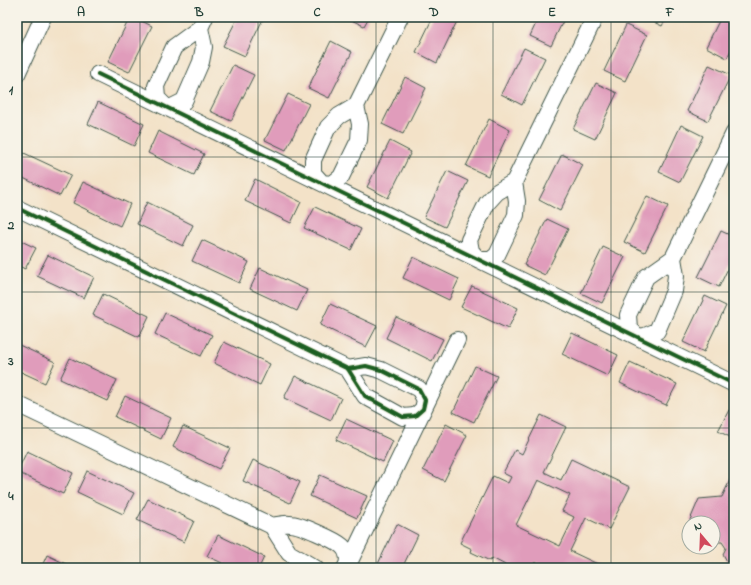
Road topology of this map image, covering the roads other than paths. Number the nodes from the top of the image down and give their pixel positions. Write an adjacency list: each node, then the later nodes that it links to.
1 (43, 17): 5 (street)
2 (400, 17): 7 (street)
3 (595, 17): 10 (street)
4 (203, 23): 8 (street); 8 (street)
5 (17, 74)
6 (98, 74): 8 (street)
7 (356, 106): 11 (street); 11 (street)
8 (166, 107): 11 (street)
9 (734, 133): 13 (street)
10 (514, 182): 14 (street); 14 (street)
11 (322, 183): 14 (street)
12 (17, 208): 17 (street)
13 (673, 258): 15 (street); 15 (street)
14 (479, 260): 15 (street)
15 (638, 337): 18 (street)
16 (457, 340): 20 (street)
17 (348, 369): 20 (street); 20 (street)
18 (734, 384)
19 (17, 404): 21 (street)
20 (423, 409): 22 (street)
21 (272, 526): 22 (street); 23 (street)
22 (346, 567)
23 (315, 568)

